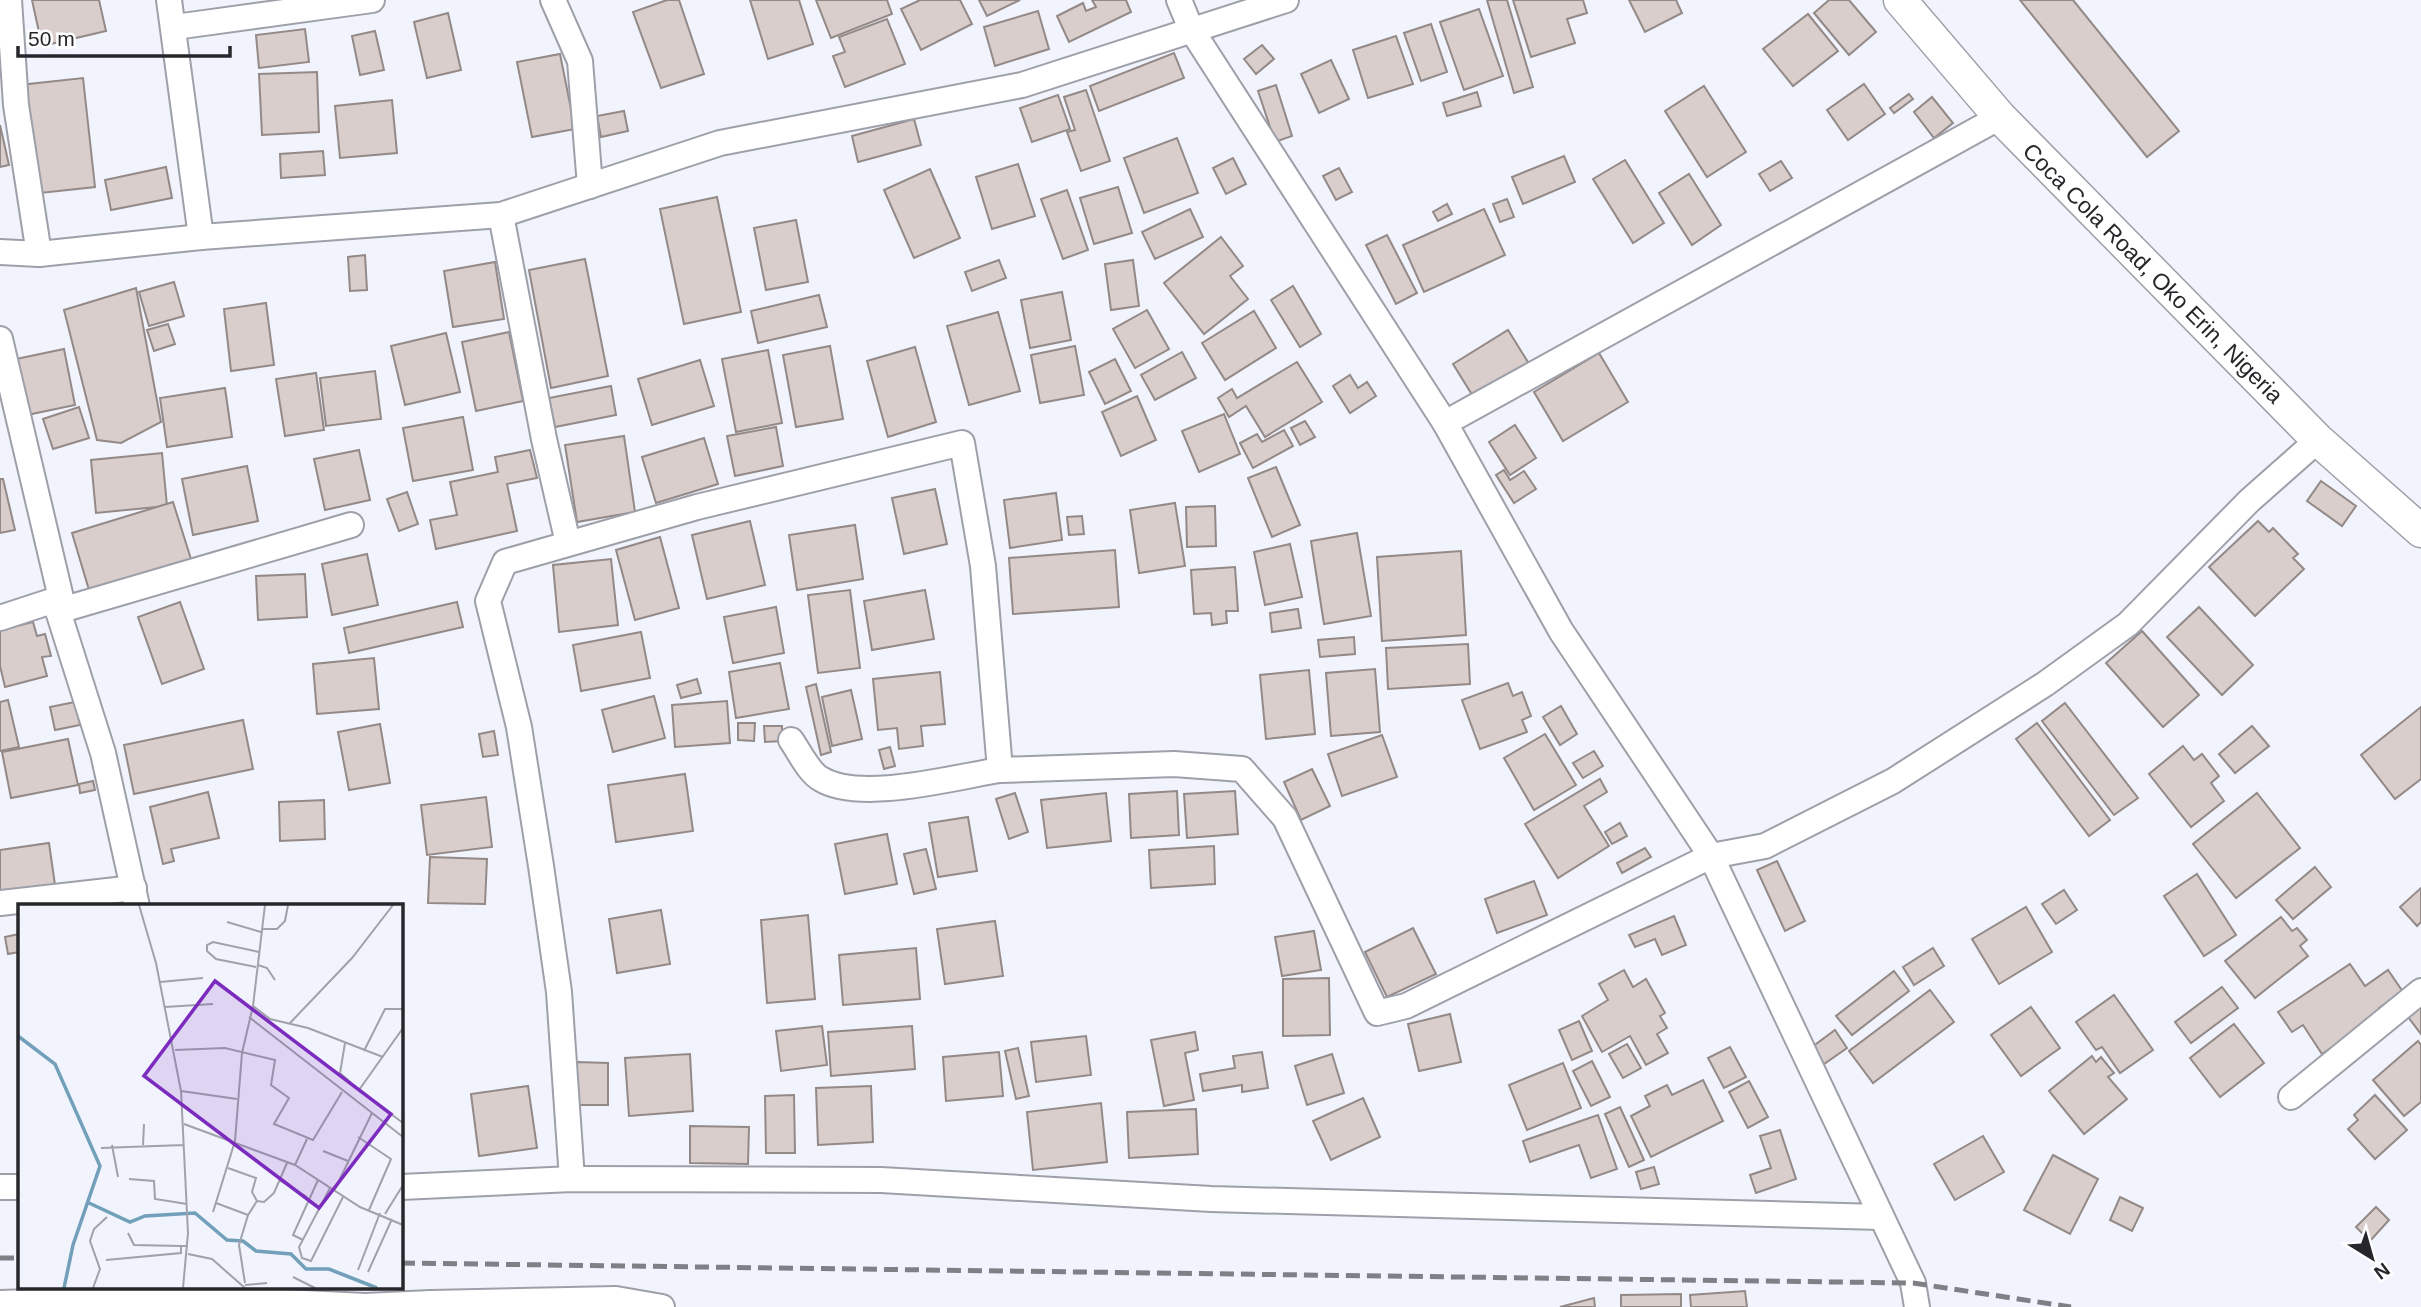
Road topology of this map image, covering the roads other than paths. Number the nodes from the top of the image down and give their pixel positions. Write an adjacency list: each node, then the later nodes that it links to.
1 (9, 0): 15 (street)
2 (169, 0): 8 (street)
3 (372, 0): 8 (street)
4 (553, 0): 11 (street)
5 (1178, 0): 9 (street)
6 (1286, 0): 9 (street)
7 (1900, 0): 10 (street, Coca Cola Road, Oko Erin, Nigeria)
8 (175, 27): 13 (street)
9 (1191, 29): 11 (street); 17 (street)
10 (2000, 117): 17 (street); 18 (street, Coca Cola Road, Oko Erin, Nigeria)
11 (590, 186): 12 (street)
12 (501, 215): 13 (street); 21 (street)
13 (201, 237): 15 (street)
14 (0, 252): 15 (street)
15 (39, 254)
16 (0, 339): 22 (street)
17 (1445, 423): 26 (street)
18 (2318, 440): 20 (street, Coca Cola Road, Oko Erin, Nigeria); 26 (street)
19 (351, 525): 22 (street)
20 (2421, 531)
21 (568, 543): 25 (street); 31 (street)
22 (60, 604): 23 (street); 27 (street)
23 (0, 618)
24 (791, 740): 25 (street)
25 (1000, 770): 26 (street)
26 (1711, 856): 35 (street)
27 (136, 897): 28 (street)
28 (0, 903)
29 (2421, 990): 30 (street)
30 (2291, 1097)
31 (572, 1179): 34 (street); 35 (street)
32 (0, 1187): 33 (street)
33 (18, 1187)
34 (402, 1187)
35 (1881, 1217): 39 (street)
36 (0, 1303): 37 (street)
37 (432, 1305): 38 (street)
38 (662, 1307)
39 (1917, 1307)

